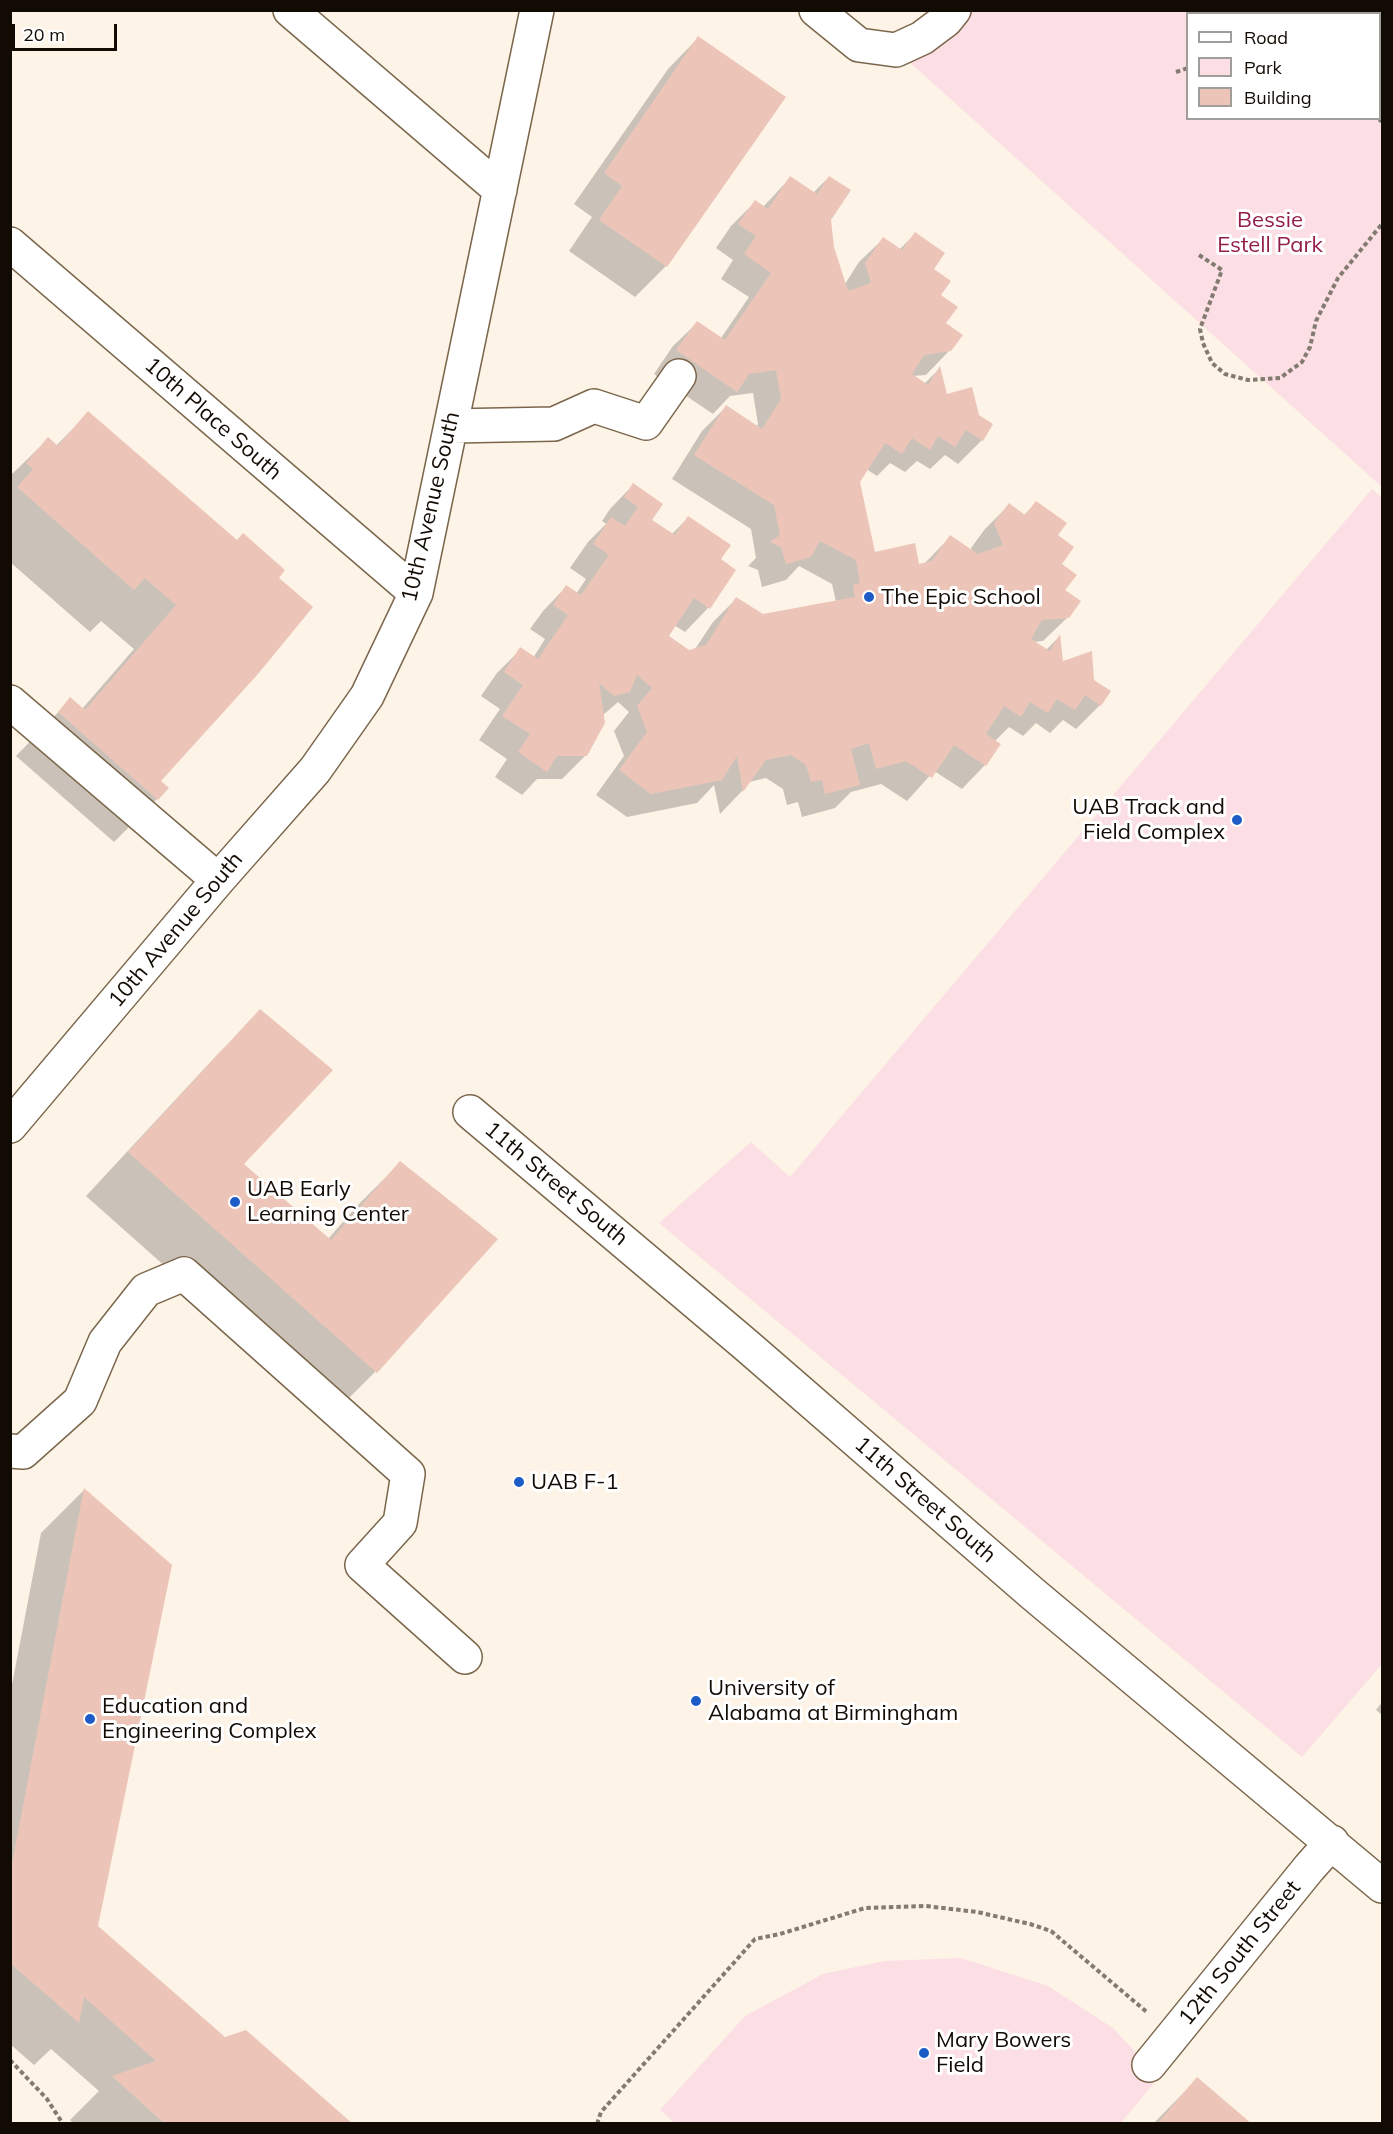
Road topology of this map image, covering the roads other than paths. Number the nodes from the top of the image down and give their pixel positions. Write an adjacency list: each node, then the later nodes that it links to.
1 (290, 10): 5 (street)
2 (537, 10): 5 (street, 10th Avenue South)
3 (816, 10): 4 (street)
4 (954, 10)
5 (500, 190): 8 (street, 10th Avenue South)
6 (10, 244): 9 (street, 10th Place South)
7 (679, 376): 8 (street)
8 (451, 426): 9 (street, 10th Avenue South)
9 (416, 593): 11 (street, 10th Avenue South)
10 (10, 702): 11 (street)
11 (218, 880): 13 (street, 10th Avenue South)
12 (470, 1112): 16 (street, 11th Street South)
13 (10, 1126)
14 (10, 1451): 15 (street)
15 (465, 1657)
16 (1332, 1842): 17 (street, 11th Street South); 18 (street, 12th South Street)
17 (1383, 1886)
18 (1149, 2065)

